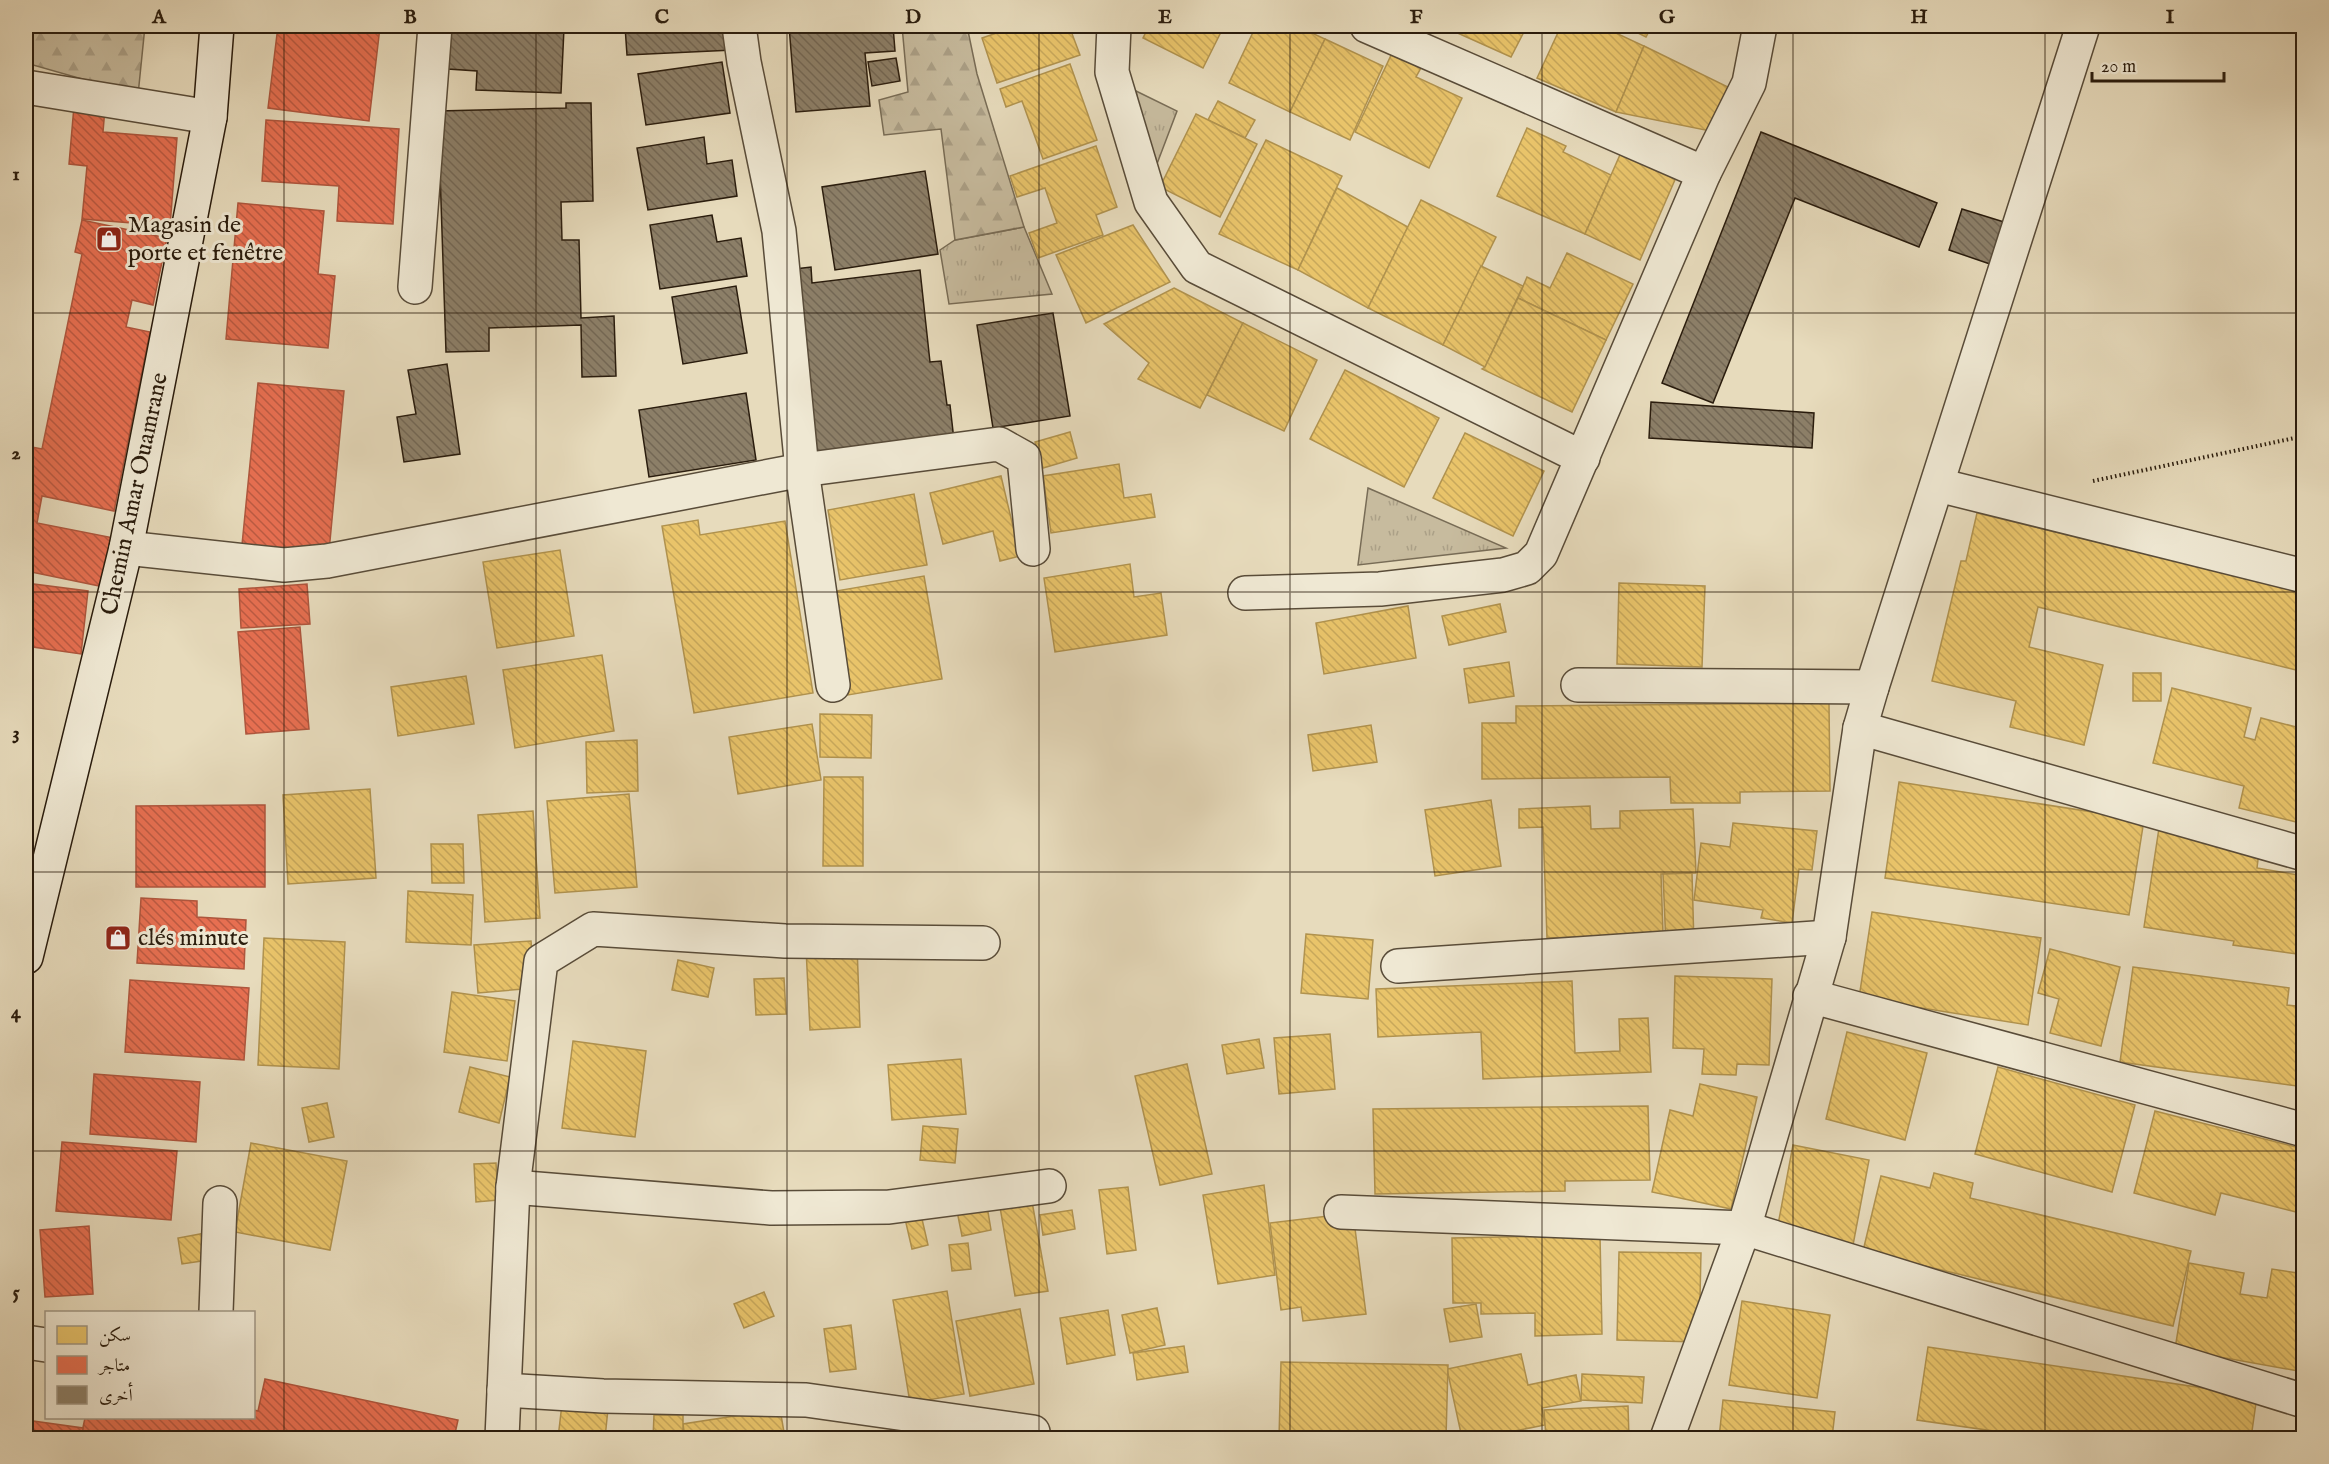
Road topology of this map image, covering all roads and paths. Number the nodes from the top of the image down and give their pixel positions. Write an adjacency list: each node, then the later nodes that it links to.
1 (217, 26): 9 (street, Chemin Amar Ouamrane)
2 (435, 26): 11 (street)
3 (739, 26): 14 (street)
4 (1114, 26): 13 (street)
5 (1367, 26): 10 (street)
6 (1760, 26): 10 (street)
7 (2083, 26): 16 (street)
8 (26, 87): 9 (street)
9 (210, 117): 17 (street, Chemin Amar Ouamrane)
10 (1704, 173): 13 (street)
11 (415, 288)
12 (2304, 436): 15 (path)
13 (1582, 458): 20 (street)
14 (802, 470): 17 (street); 18 (street); 21 (street)
15 (2084, 483)
16 (1938, 485): 19 (street); 23 (street)
17 (126, 548): 28 (street, Chemin Amar Ouamrane)
18 (1033, 549)
19 (2304, 576)
20 (1245, 593)
21 (833, 685)
22 (1578, 685): 23 (street)
23 (1872, 687): 24 (street)
24 (1860, 728): 25 (street); 26 (street)
25 (2304, 854)
26 (1829, 936): 29 (street); 30 (street)
27 (983, 943): 33 (street)
28 (26, 957)
29 (1398, 966)
30 (1810, 996): 31 (street); 36 (street)
31 (2304, 1130)
32 (1049, 1186): 33 (street)
33 (513, 1187): 40 (street)
34 (220, 1203): 37 (street)
35 (1341, 1212): 36 (street)
36 (1744, 1228): 41 (street); 44 (street)
37 (216, 1311)
38 (26, 1342): 39 (street)
39 (45, 1345)
40 (504, 1390): 42 (street); 43 (street)
41 (2304, 1401)
42 (1034, 1432)
43 (502, 1438)
44 (1667, 1438)

